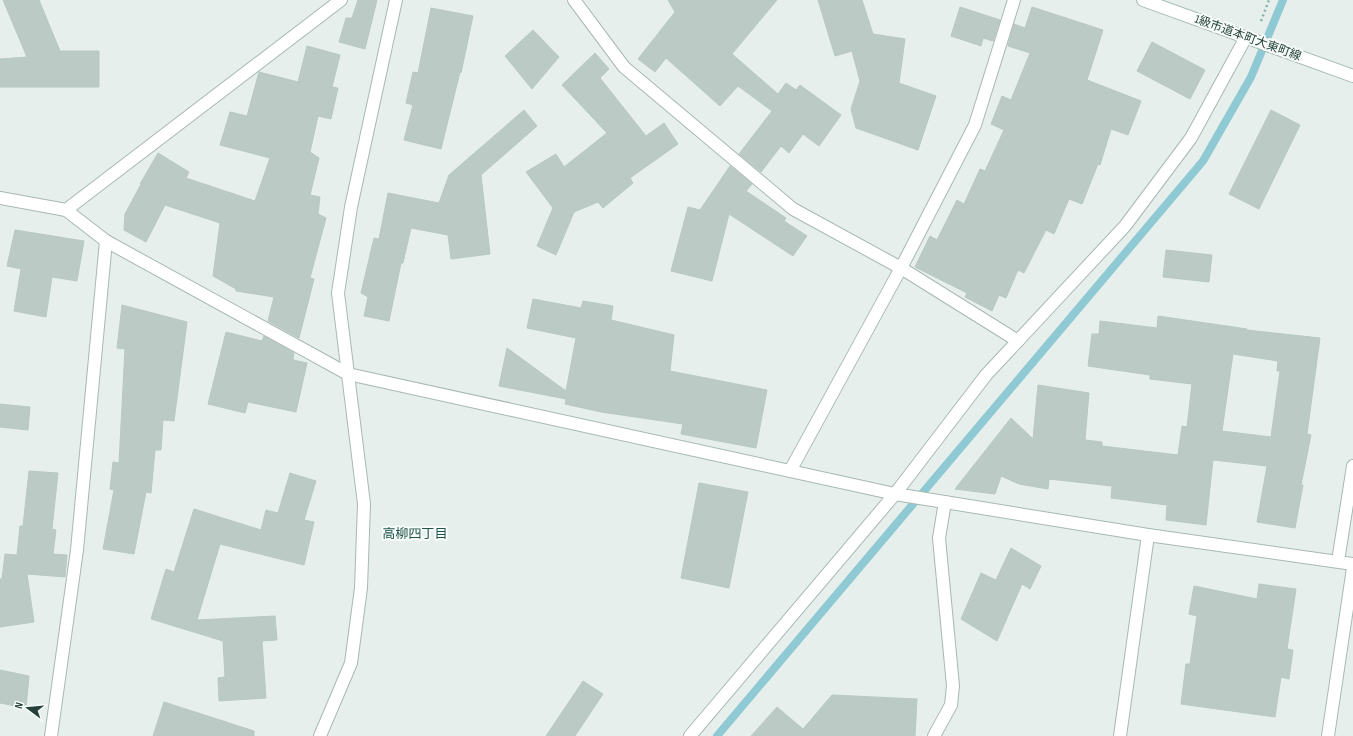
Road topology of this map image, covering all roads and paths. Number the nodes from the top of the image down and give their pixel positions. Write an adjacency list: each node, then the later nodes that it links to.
1 (341, 0): 11 (street)
2 (396, 0): 15 (street)
3 (574, 0): 13 (street)
4 (1014, 0): 13 (street)
5 (1144, 0): 8 (street, 1級市道本町大東町線)
6 (1269, 0): 7 (path)
7 (1260, 22)
8 (1246, 37): 9 (street, 1級市道本町大東町線); 14 (street)
9 (1353, 76)
10 (0, 198): 11 (street)
11 (66, 210): 12 (street)
12 (106, 241): 15 (street); 24 (street)
13 (901, 268): 14 (street); 17 (street)
14 (1018, 341): 18 (street)
15 (348, 374): 17 (street); 25 (street)
16 (1353, 466): 21 (street)
17 (790, 471): 18 (street)
18 (895, 494): 19 (street); 26 (street)
19 (946, 502): 20 (street); 27 (street)
20 (1148, 535): 21 (street); 28 (street)
21 (1338, 561): 22 (street)
22 (1353, 564)
23 (1353, 568): 29 (street)
24 (51, 736)
25 (320, 736)
26 (690, 736)
27 (934, 736)
28 (1120, 736)
29 (1328, 736)

